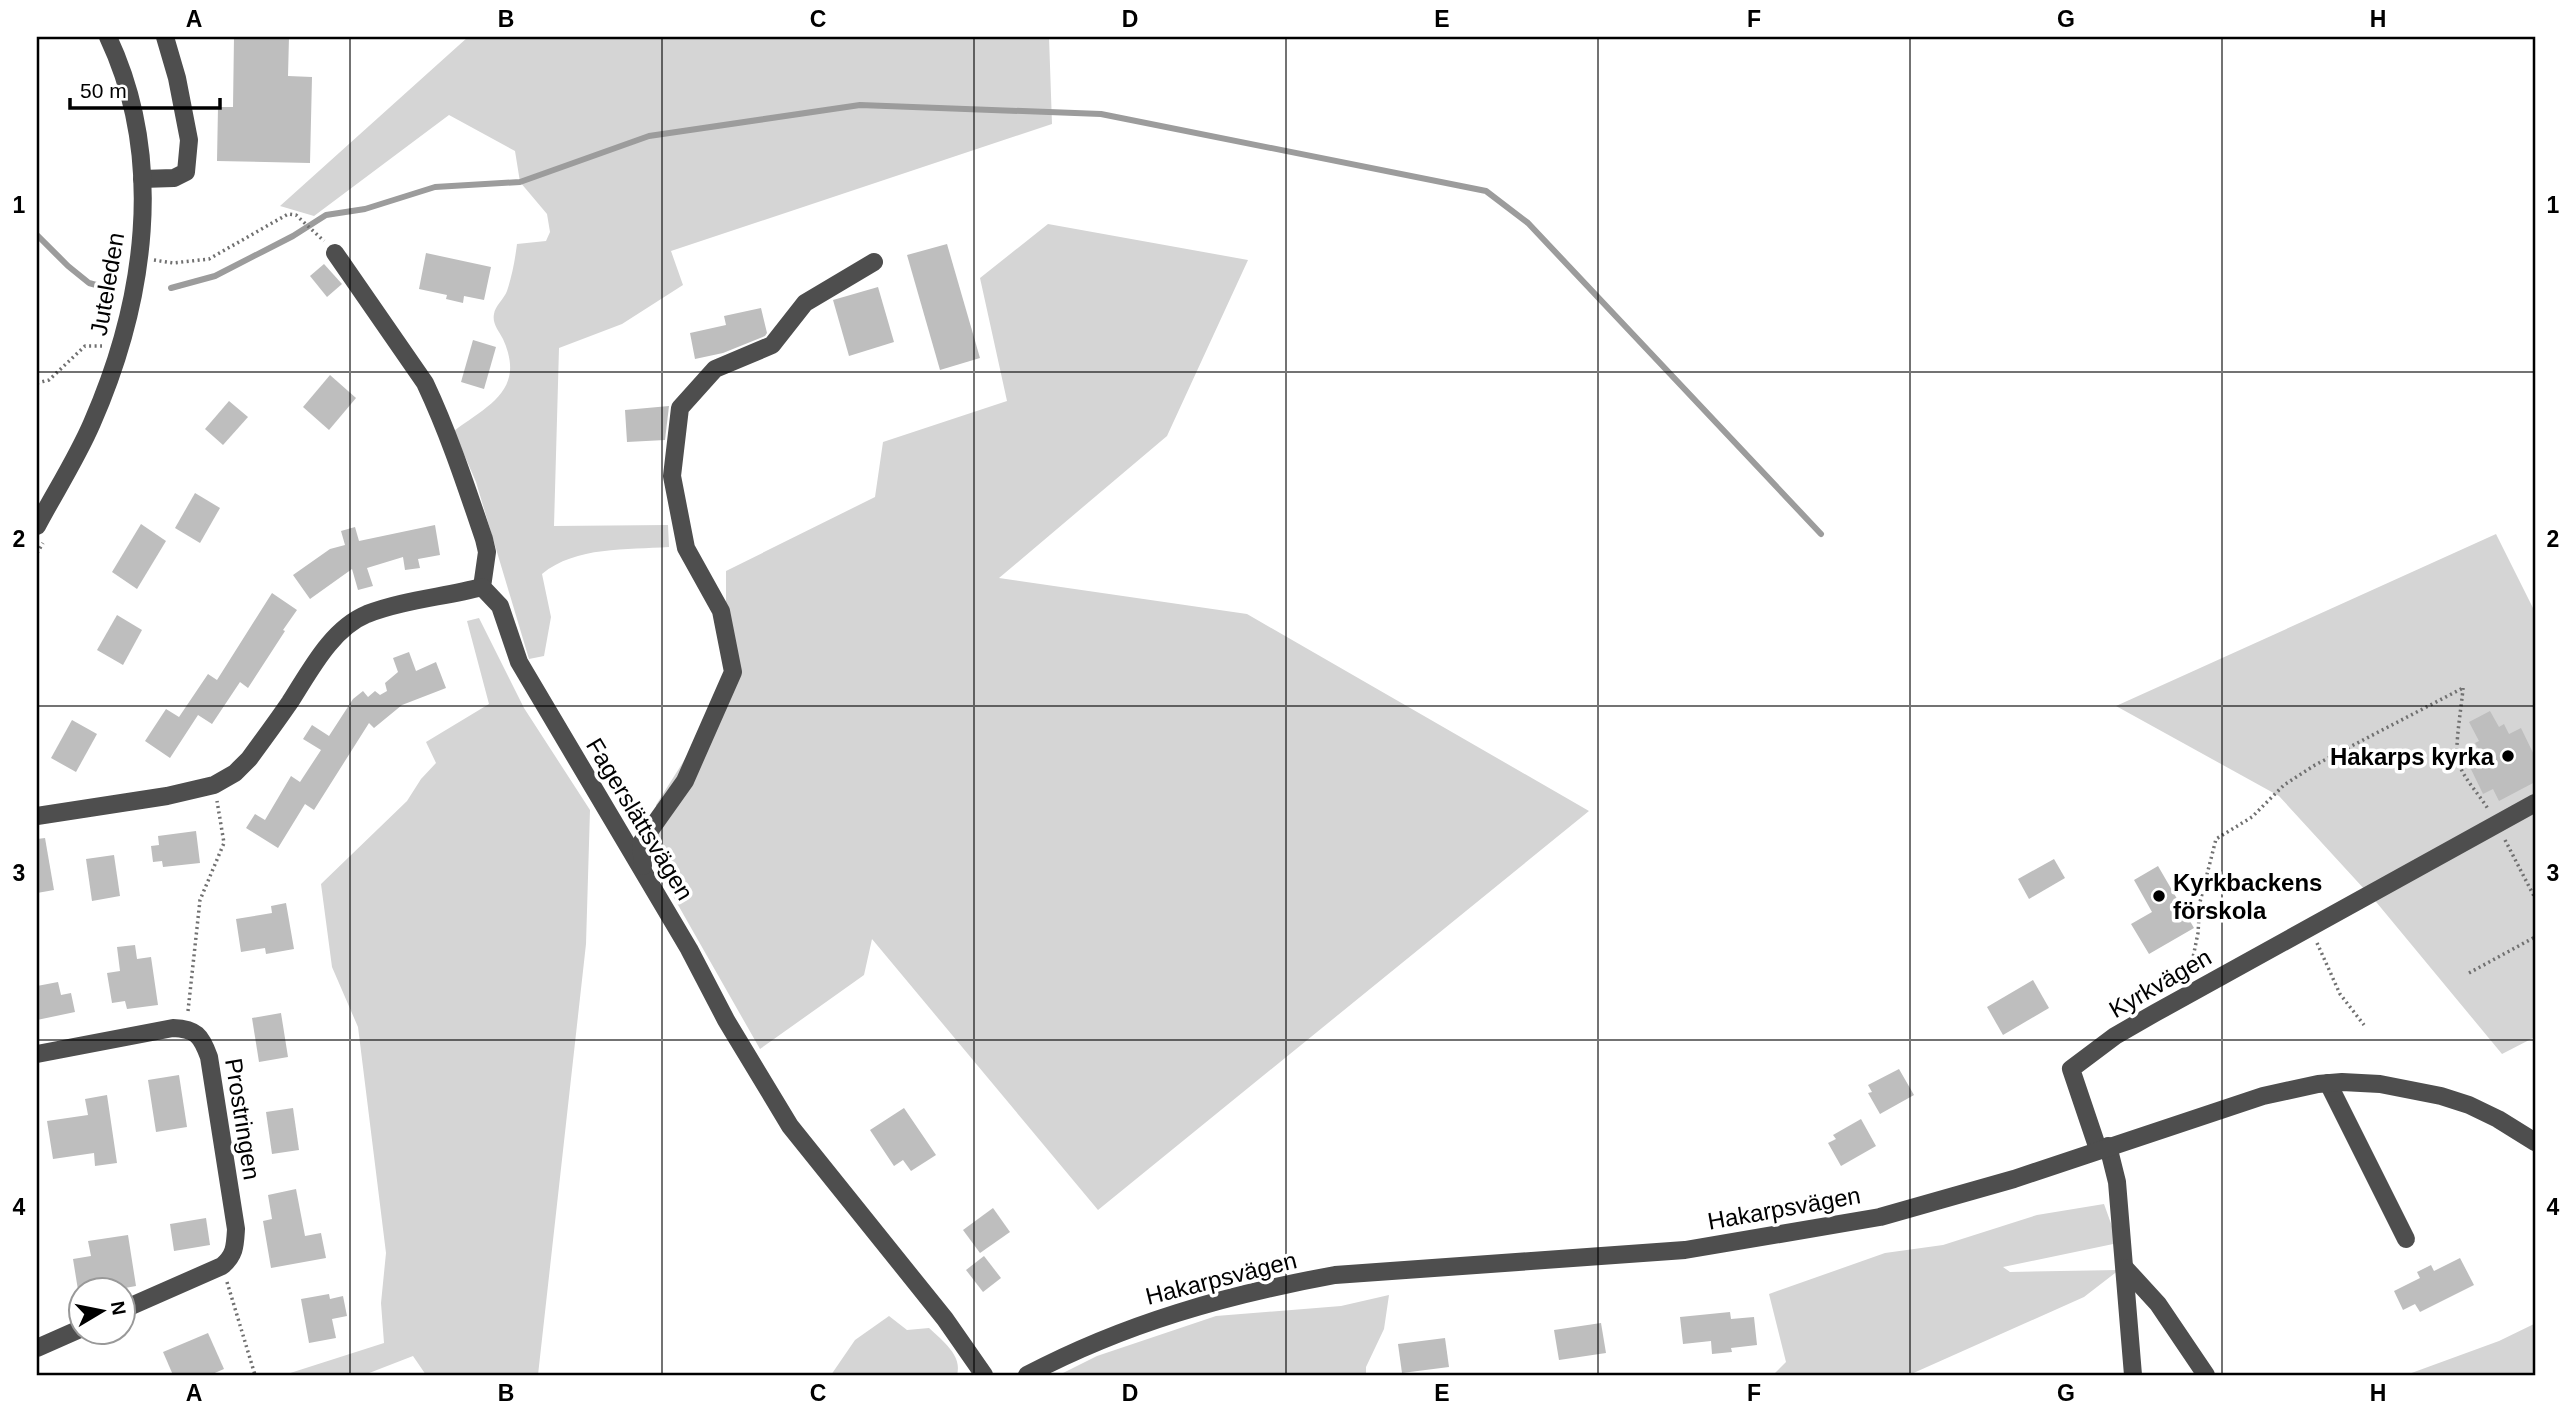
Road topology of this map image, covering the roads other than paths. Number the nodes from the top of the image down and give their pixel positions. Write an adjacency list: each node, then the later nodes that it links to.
1 (108, 37): 3 (street, Juteleden)
2 (165, 37): 3 (street)
3 (142, 178): 6 (street, Juteleden)
4 (335, 253): 7 (street)
5 (874, 262): 10 (street)
6 (37, 526)
7 (482, 587): 9 (street); 10 (street, Fagerslättsvägen)
8 (2535, 803): 14 (street, Kyrkvägen)
9 (37, 816)
10 (643, 871): 20 (street, Fagerslättsvägen)
11 (37, 1054): 17 (street, Prostringen)
12 (2328, 1083): 13 (street, Hakarpsvägen); 14 (street, Hakarpsvägen); 15 (street)
13 (2535, 1142)
14 (2103, 1148): 16 (street); 21 (street, Hakarpsvägen)
15 (2406, 1239)
16 (2125, 1268): 22 (street); 23 (street)
17 (136, 1304)
18 (66, 1335): 19 (street)
19 (37, 1348)
20 (984, 1375)
21 (1027, 1375)
22 (2133, 1375)
23 (2206, 1375)

